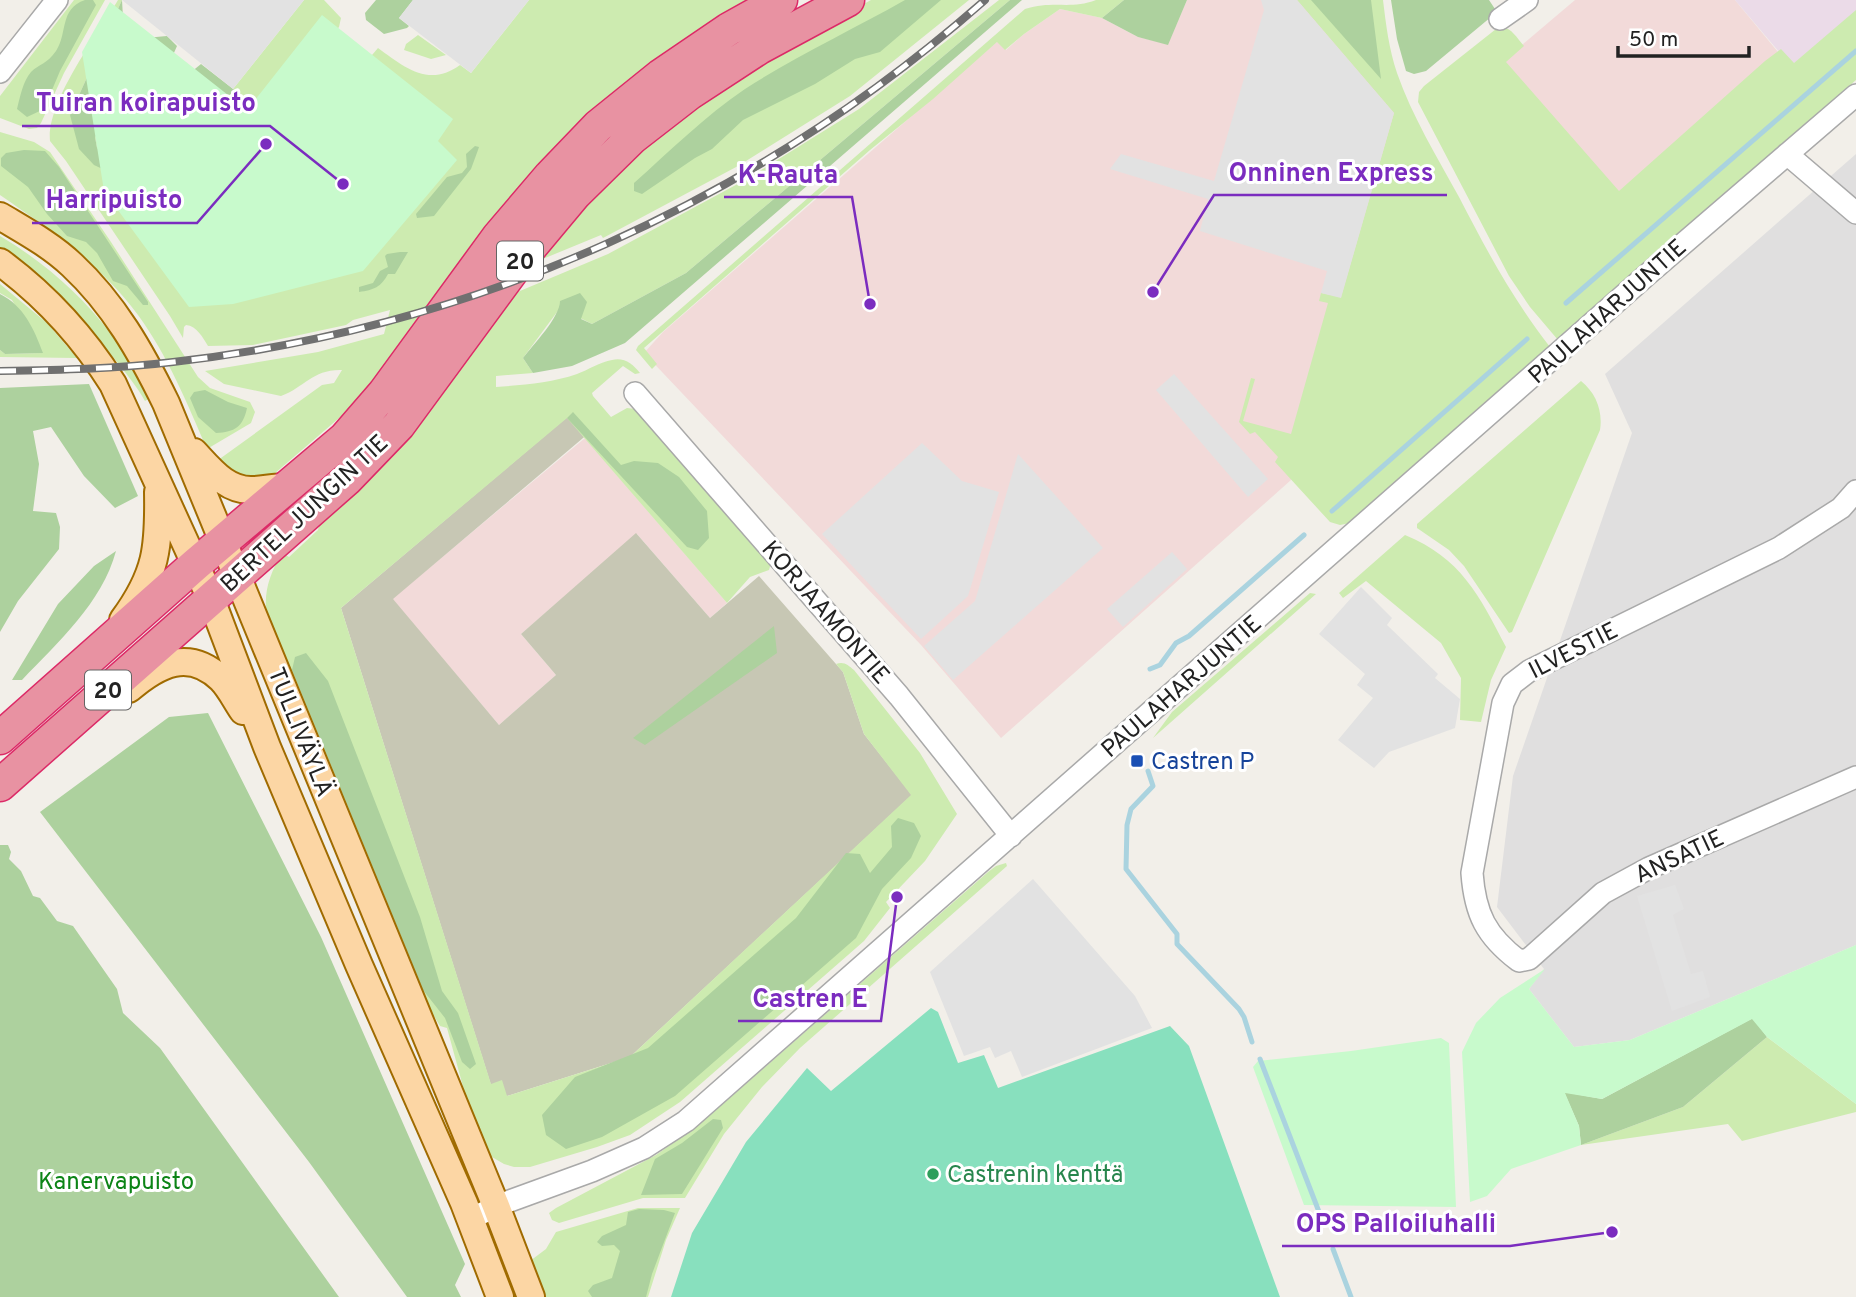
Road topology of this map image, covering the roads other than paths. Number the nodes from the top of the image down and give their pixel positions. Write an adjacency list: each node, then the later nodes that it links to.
1 (57, 0): 6 (street)
2 (781, 0): 15 (highway, BERTEL JUNGIN TIE / 20)
3 (848, 0): 19 (highway, BERTEL JUNGIN TIE / 20)
4 (1527, 0): 5 (street)
5 (1500, 19)
6 (0, 72)
7 (1856, 95): 8 (street, PAULAHARJUNTIE)
8 (1787, 154): 9 (street); 26 (street, PAULAHARJUNTIE)
9 (1856, 212)
10 (0, 216): 13 (main road, TULLIVÄYLÄ)
11 (0, 262): 14 (main road, TULLIVÄYLÄ)
12 (635, 393): 26 (street, KORJAAMONTIE)
13 (183, 440): 15 (main road); 17 (main road, TULLIVÄYLÄ)
14 (158, 483): 18 (main road, TULLIVÄYLÄ); 21 (main road)
15 (288, 488): 17 (highway, BERTEL JUNGIN TIE / 20)
16 (1856, 491): 27 (street, ILVESTIE)
17 (224, 541): 18 (highway, 20); 19 (main road, TULLIVÄYLÄ)
18 (196, 564): 20 (main road, TULLIVÄYLÄ); 21 (highway, 20)
19 (238, 576): 20 (highway, BERTEL JUNGIN TIE / 20); 28 (main road, TULLIVÄYLÄ)
20 (211, 599): 23 (main road, TULLIVÄYLÄ); 25 (highway, 20)
21 (106, 644): 22 (highway, 20)
22 (0, 738)
23 (267, 747): 25 (main road); 29 (main road, TULLIVÄYLÄ)
24 (1856, 777): 27 (street, ANSATIE)
25 (2, 783)
26 (1011, 836): 28 (street, PAULAHARJUNTIE)
27 (1519, 961)
28 (496, 1206): 29 (street, PAULAHARJUNTIE); 31 (main road, TULLIVÄYLÄ)
29 (471, 1219): 30 (main road, TULLIVÄYLÄ)
30 (500, 1297)
31 (531, 1297)

